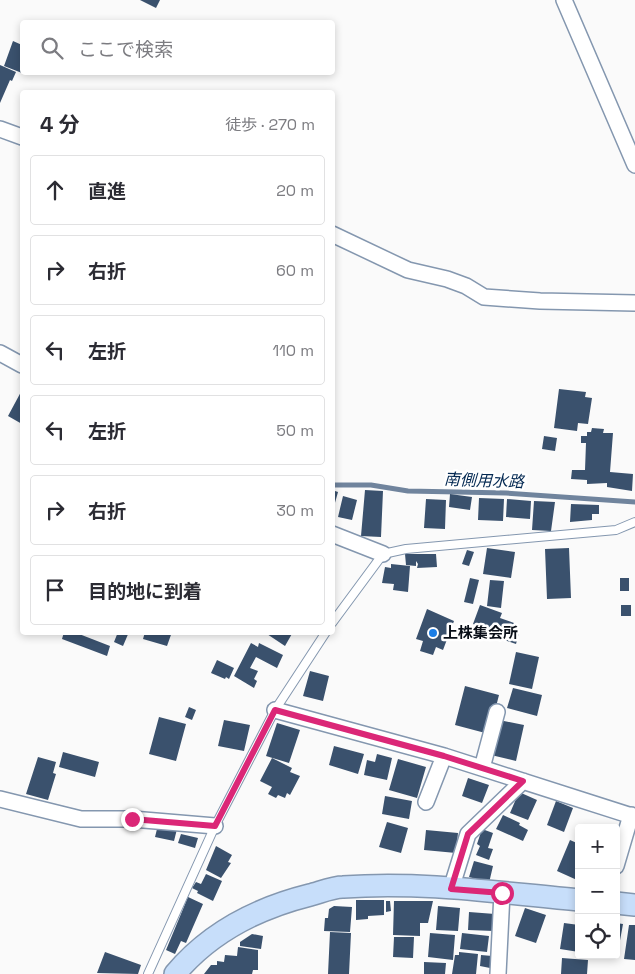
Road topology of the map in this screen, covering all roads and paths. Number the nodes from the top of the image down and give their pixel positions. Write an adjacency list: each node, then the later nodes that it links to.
1 (564, 0): 4 (street)
2 (0, 129): 3 (street)
3 (20, 136)
4 (635, 165)
5 (335, 235): 6 (street)
6 (635, 303)
7 (0, 352): 8 (street)
8 (20, 364)
9 (635, 522): 11 (lane)
10 (335, 535): 11 (street)
11 (383, 554): 12 (lane)
12 (335, 618)
13 (324, 635): 14 (lane)
14 (275, 710): 16 (street); 22 (lane)
15 (496, 712): 17 (street)
16 (444, 756): 17 (street); 20 (street)
17 (482, 768): 18 (street)
18 (523, 781): 21 (street); 24 (street)
19 (0, 799): 22 (street)
20 (426, 802)
21 (633, 816): 23 (street)
22 (215, 826): 29 (lane)
23 (620, 854)
24 (451, 889): 25 (main road); 30 (main road)
25 (502, 893): 26 (main road); 31 (street)
26 (575, 900)
27 (620, 903): 28 (main road)
28 (635, 905)
29 (148, 974)
30 (175, 974)
31 (498, 974)

